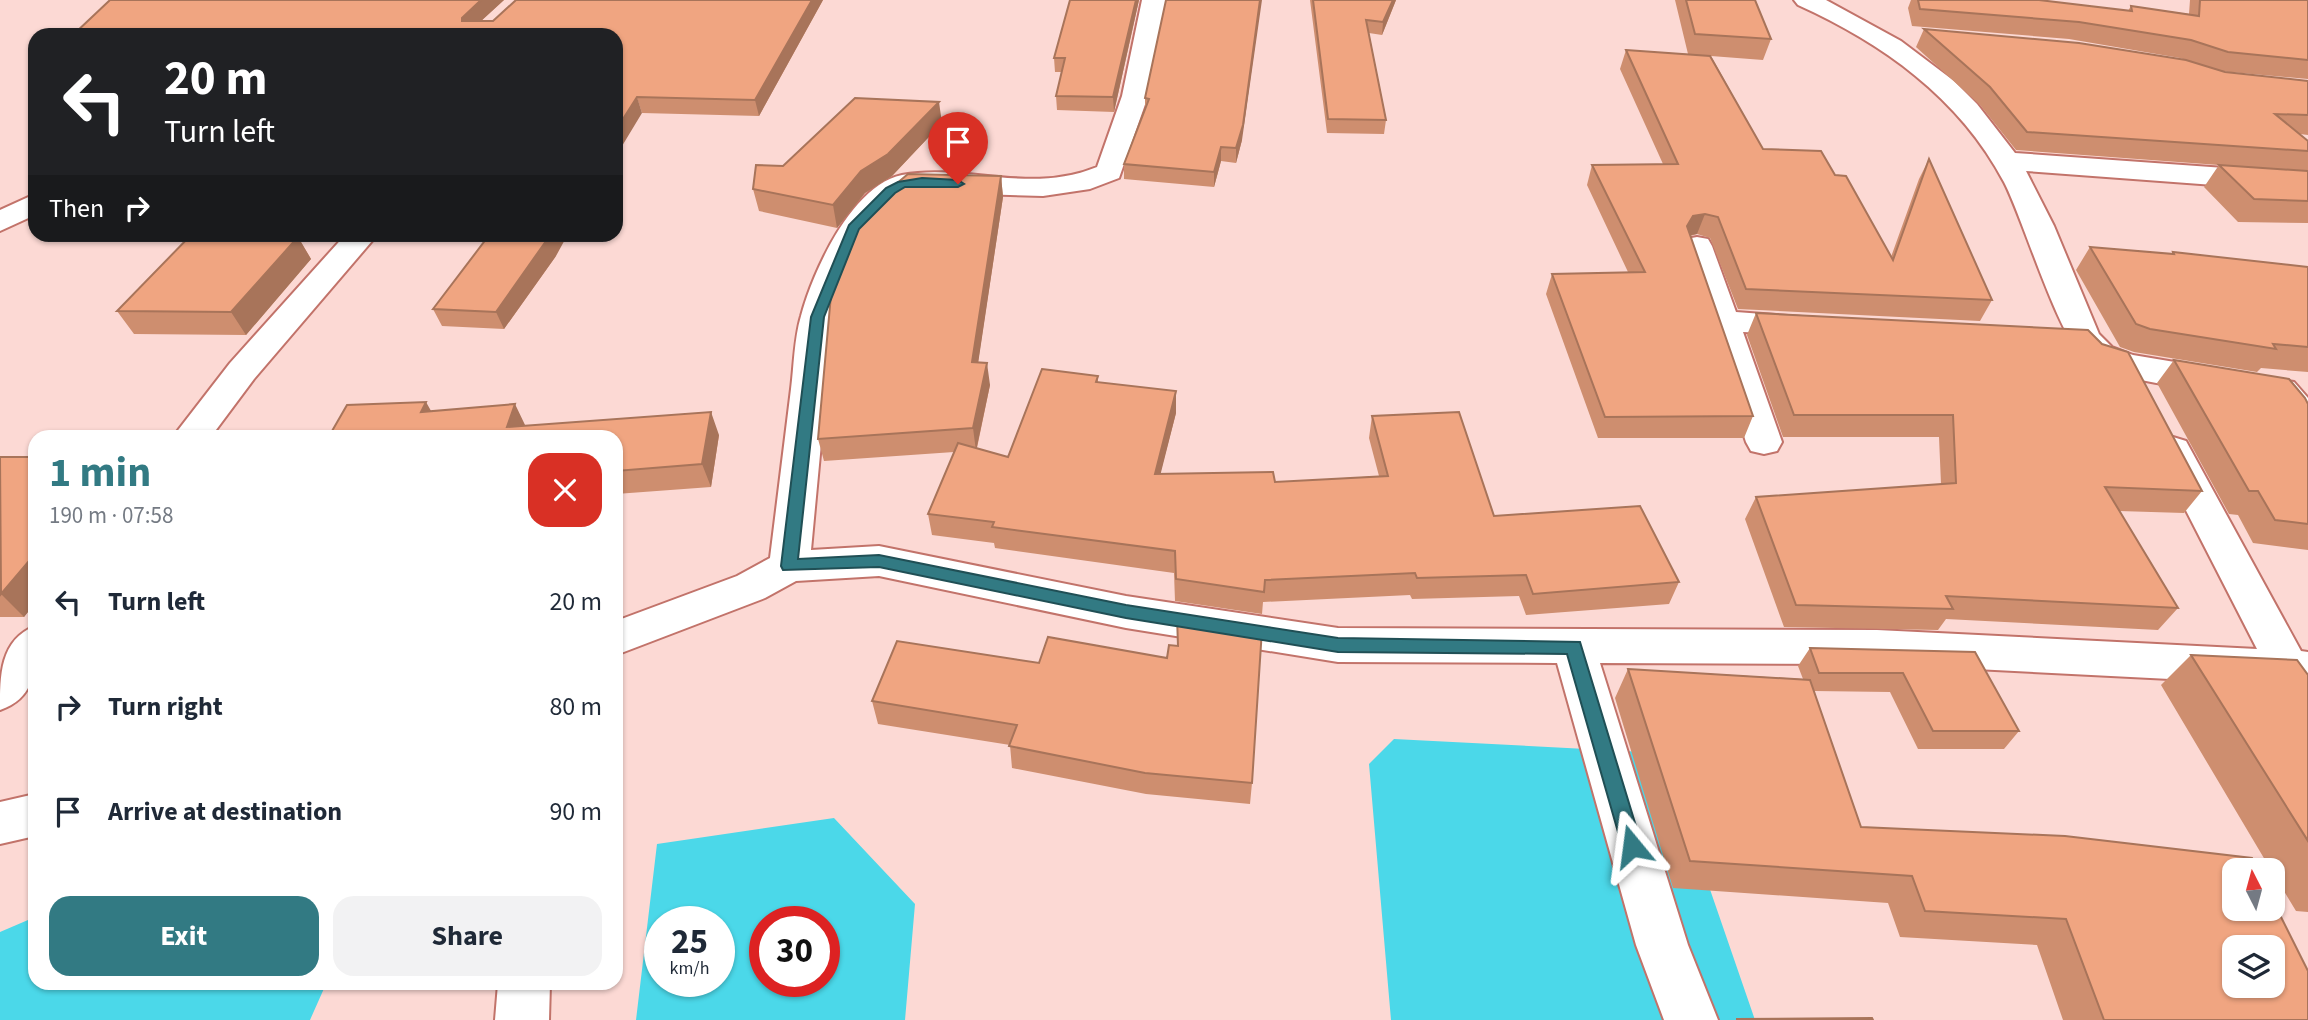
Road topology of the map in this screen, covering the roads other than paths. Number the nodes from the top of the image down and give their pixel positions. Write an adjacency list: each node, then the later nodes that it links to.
1 (1154, 0): 17 (street)
2 (1805, 0): 3 (street)
3 (1874, 33): 4 (street); 5 (street)
4 (1924, 37)
5 (2007, 161): 6 (street); 13 (street)
6 (2308, 183)
7 (28, 206): 8 (street)
8 (0, 222)
9 (356, 242): 15 (street)
10 (1697, 246): 11 (street)
11 (1722, 321): 12 (street); 16 (street)
12 (1834, 327)
13 (2127, 365): 14 (street); 21 (street)
14 (2308, 421)
15 (196, 430)
16 (1763, 442)
17 (789, 566): 18 (street); 19 (street)
18 (623, 635)
19 (1574, 647): 21 (street); 27 (street)
20 (28, 653): 22 (street)
21 (2298, 668)
22 (0, 692)
23 (28, 817): 24 (street)
24 (0, 824)
25 (524, 990): 26 (street)
26 (522, 1020)
27 (1691, 1020)

